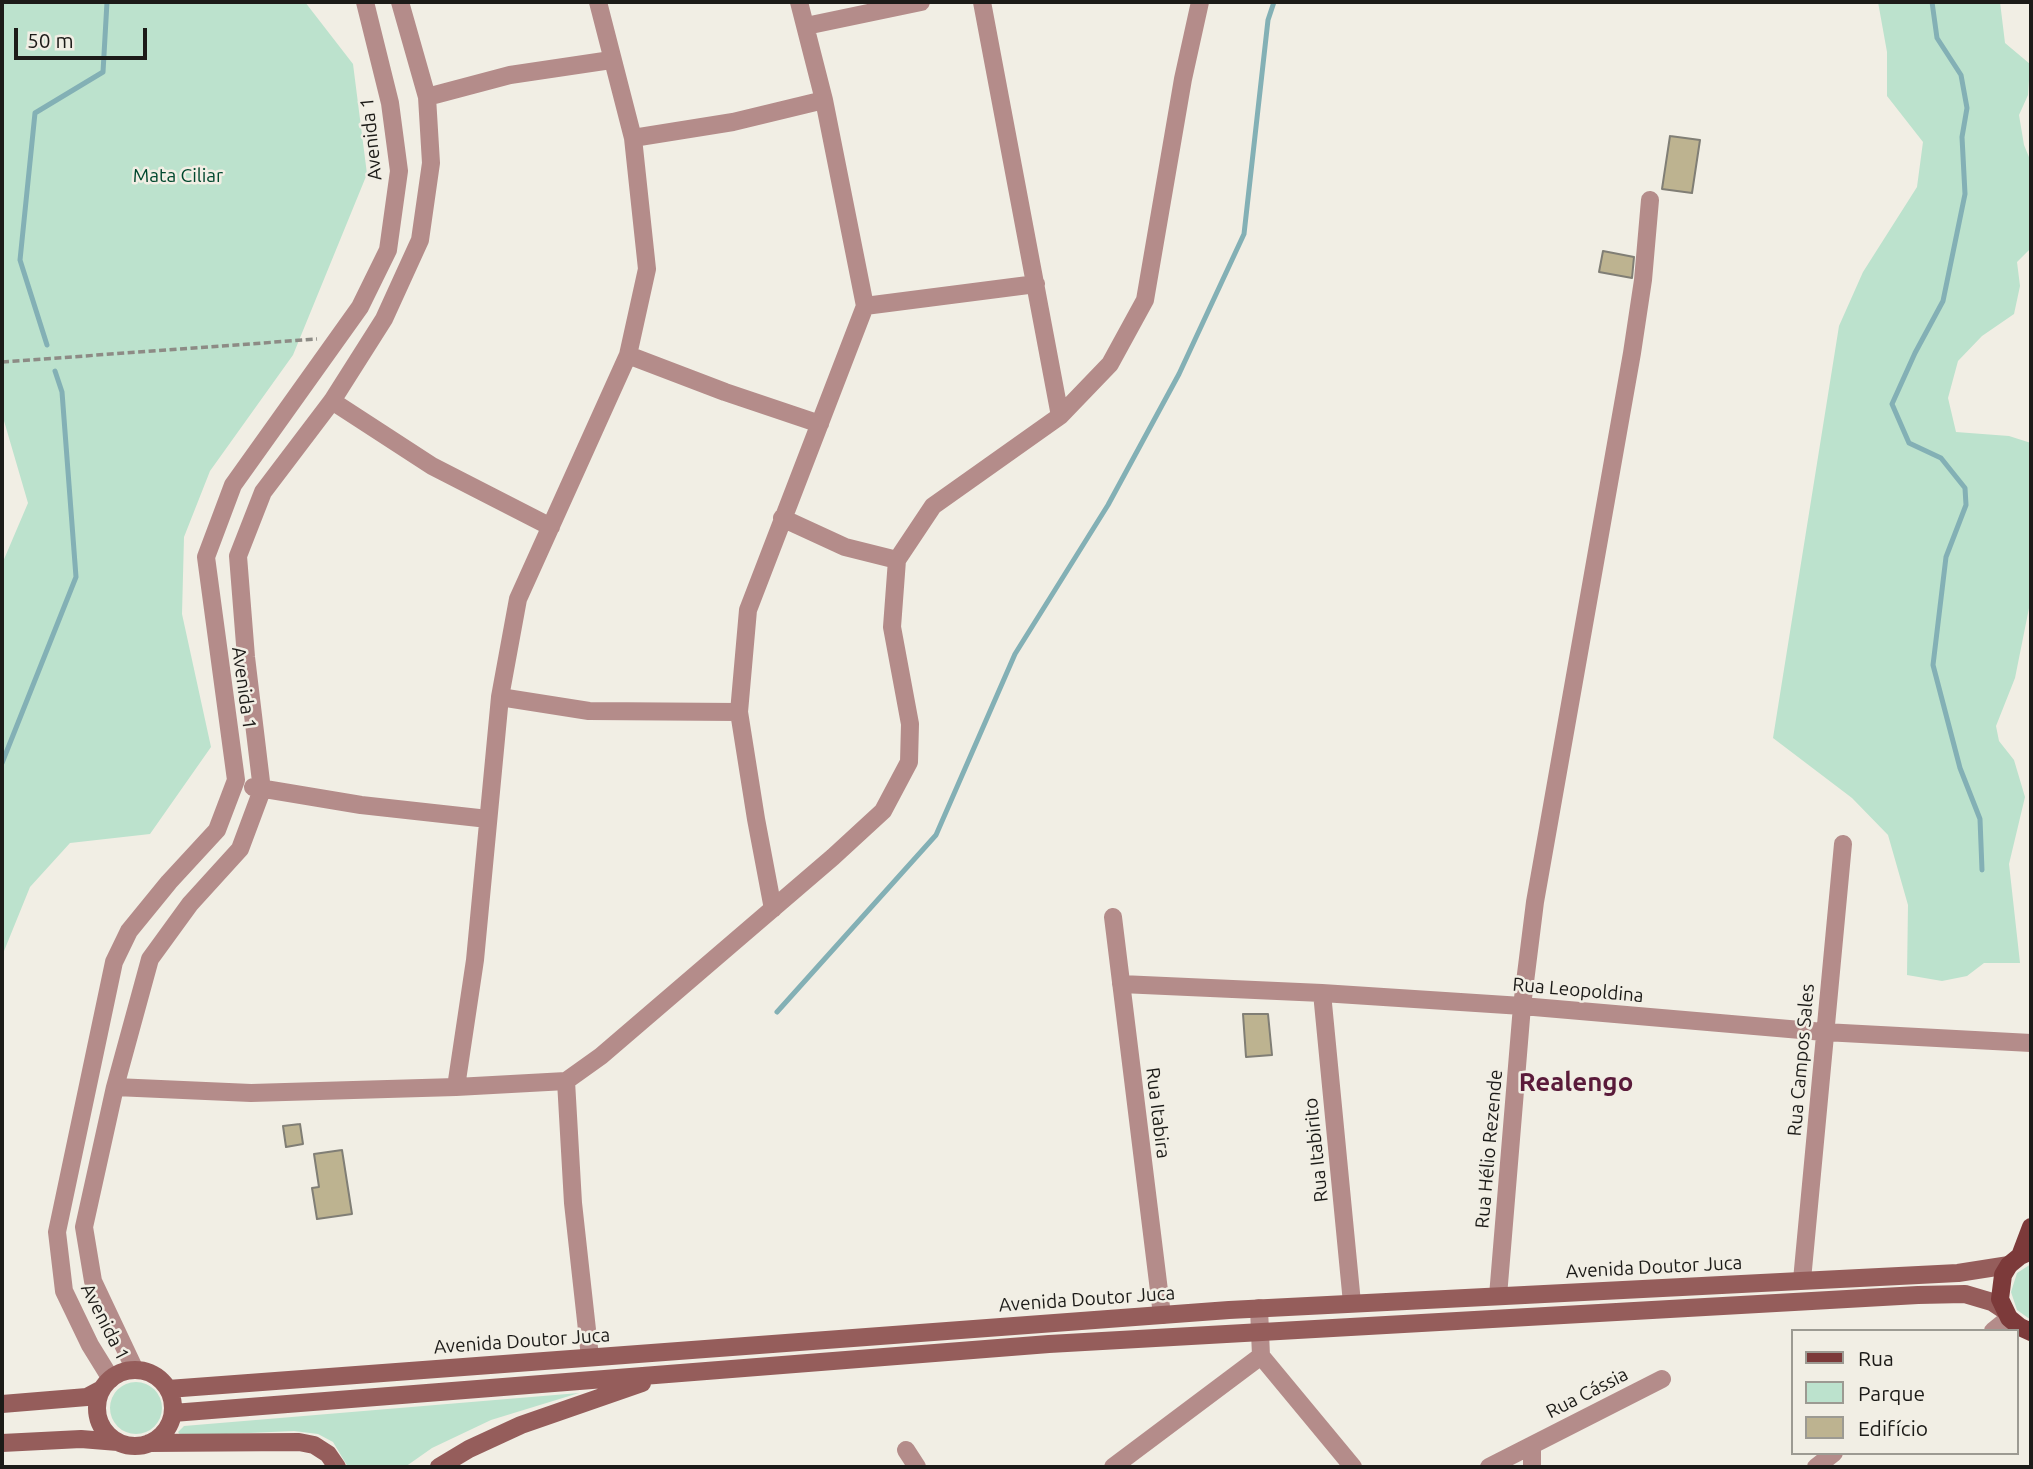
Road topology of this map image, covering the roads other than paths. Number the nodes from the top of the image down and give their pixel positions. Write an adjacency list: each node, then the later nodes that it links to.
1 (365, 2): 25 (street, Avenida 1)
2 (400, 2): 10 (street, Avenida 1)
3 (598, 2): 9 (street)
4 (800, 2): 8 (street)
5 (921, 2): 8 (street)
6 (982, 2): 14 (street)
7 (1200, 2): 18 (street)
8 (806, 26): 11 (street)
9 (611, 60): 10 (street); 12 (street)
10 (427, 97): 17 (street, Avenida 1)
11 (824, 100): 12 (street); 15 (street)
12 (633, 138): 16 (street)
13 (1650, 200): 33 (street, Rua Hélio Rezende)
14 (1036, 284): 15 (street); 18 (street)
15 (865, 306): 19 (street)
16 (628, 355): 19 (street); 21 (street)
17 (332, 401): 21 (street); 26 (street, Avenida 1)
18 (1060, 416): 22 (street)
19 (820, 424): 20 (street)
20 (782, 518): 22 (street); 24 (street)
21 (551, 527): 23 (street)
22 (897, 560): 29 (street)
23 (500, 698): 24 (street); 27 (street)
24 (739, 712): 29 (street)
25 (236, 780): 26 (street); 55 (street, Avenida 1)
26 (262, 790): 27 (street); 37 (street, Avenida 1)
27 (488, 819): 38 (street)
28 (1843, 844): 34 (street, Rua Campos Sales)
29 (773, 909): 36 (street)
30 (1113, 917): 31 (street, Rua Itabira)
31 (1121, 984): 32 (street, Rua Leopoldina); 46 (street, Rua Itabira)
32 (1322, 993): 33 (street, Rua Leopoldina); 43 (street, Rua Itabirito)
33 (1522, 1006): 34 (street, Rua Leopoldina); 42 (street, Rua Hélio Rezende)
34 (1825, 1032): 35 (street, Rua Leopoldina); 41 (street, Rua Campos Sales)
35 (2031, 1043)
36 (566, 1081): 38 (street); 51 (street)
37 (115, 1087): 38 (street); 52 (street, Avenida 1)
38 (456, 1087)
39 (2031, 1227): 40 (main road)
40 (2020, 1258): 41 (main road, Avenida Doutor Juca); 45 (main road)
41 (1802, 1280): 42 (main road, Avenida Doutor Juca)
42 (1498, 1296): 43 (main road, Avenida Doutor Juca)
43 (1352, 1303): 44 (main road, Avenida Doutor Juca)
44 (1259, 1308): 46 (main road, Avenida Doutor Juca); 48 (street)
45 (2007, 1314): 47 (street); 48 (main road); 49 (main road)
46 (1162, 1315): 51 (main road, Avenida Doutor Juca)
47 (1995, 1329)
48 (1261, 1332): 50 (street); 53 (main road)
49 (2031, 1332)
50 (1261, 1356): 68 (street); 69 (street)
51 (590, 1357): 56 (main road, Avenida Doutor Juca)
52 (135, 1370): 55 (main road); 56 (main road)
53 (674, 1374): 58 (main road); 66 (main road)
54 (1661, 1379): 62 (street, Rua Cássia)
55 (106, 1384): 57 (main road); 59 (main road)
56 (168, 1389): 58 (main road)
57 (2, 1404)
58 (173, 1413): 61 (main road)
59 (118, 1442): 60 (main road); 61 (main road)
60 (2, 1443)
61 (149, 1443): 65 (main road)
62 (1532, 1445): 70 (street, Rua Cássia); 71 (street)
63 (906, 1450): 67 (street)
64 (1831, 1455): 72 (street)
65 (337, 1467)
66 (439, 1467)
67 (917, 1467)
68 (1112, 1467)
69 (1353, 1467)
70 (1489, 1467)
71 (1532, 1467)
72 (1816, 1467)

